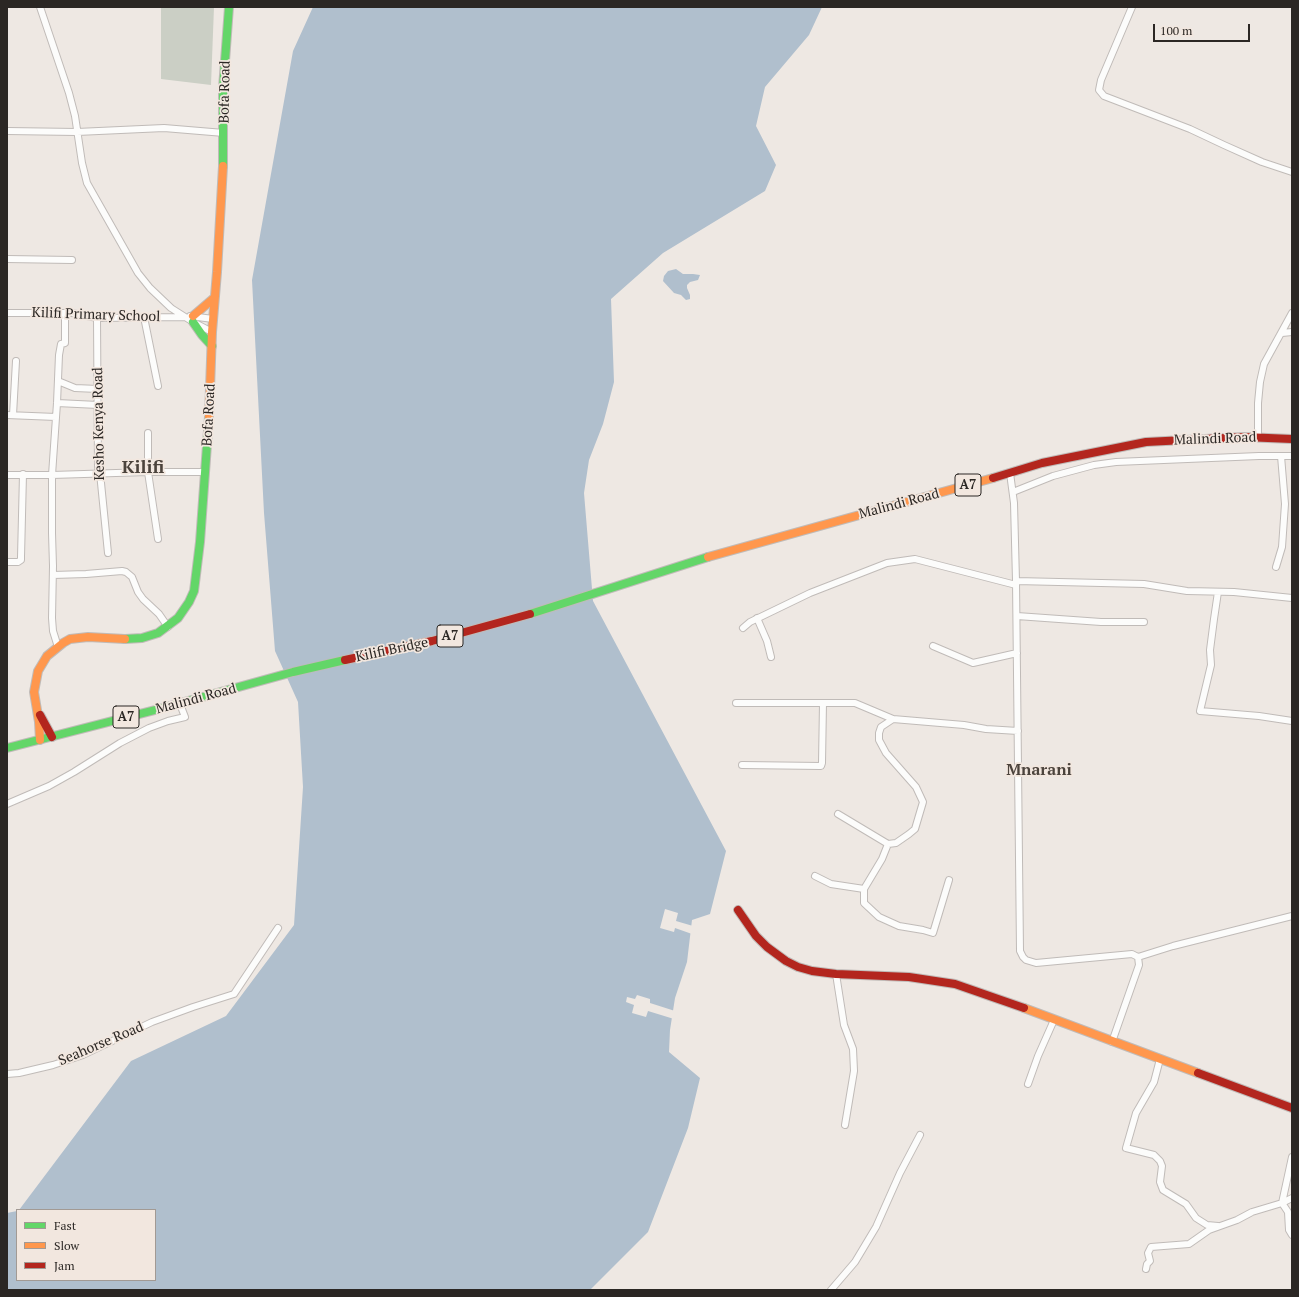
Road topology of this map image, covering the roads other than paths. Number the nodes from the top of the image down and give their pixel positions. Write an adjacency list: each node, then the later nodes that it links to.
1 (40, 7): 5 (street)
2 (229, 7): 6 (main road, Bofa Road)
3 (1132, 7): 7 (street)
4 (7, 131): 5 (street)
5 (77, 132): 6 (street); 16 (street)
6 (224, 133): 10 (main road, Bofa Road)
7 (1292, 172)
8 (7, 259): 9 (street)
9 (72, 260)
10 (214, 298): 16 (main road); 17 (main road, Bofa Road)
11 (7, 313): 13 (street, Kilifi Primary School)
12 (1292, 313): 20 (street)
13 (65, 314): 15 (street, Kilifi Primary School); 23 (street)
14 (144, 317): 15 (street, Kilifi Primary School); 16 (street, Kilifi Primary School); 24 (street)
15 (97, 318): 25 (street, Kesho Kenya Road)
16 (188, 318): 17 (street, Kilifi Primary School); 18 (street); 21 (main road)
17 (213, 319): 18 (main road, Bofa Road)
18 (212, 332): 21 (main road, Bofa Road)
19 (1292, 332): 20 (street)
20 (1282, 333): 31 (street)
21 (212, 346): 36 (main road, Bofa Road)
22 (16, 361): 28 (street)
23 (58, 381): 25 (street); 26 (street)
24 (158, 386)
25 (98, 389): 27 (street, Kesho Kenya Road)
26 (57, 403): 27 (street); 29 (street)
27 (98, 405): 37 (street, Kesho Kenya Road)
28 (10, 415): 29 (street)
29 (56, 417): 41 (street)
30 (148, 433): 35 (street)
31 (1258, 437): 32 (main road, Malindi Road / A7); 38 (main road, Malindi Road / A7)
32 (1292, 439)
33 (1281, 456): 34 (street); 42 (street); 46 (street)
34 (1292, 456)
35 (148, 472): 36 (street); 37 (street); 43 (street)
36 (206, 472): 55 (main road, Bofa Road)
37 (100, 473): 41 (street); 44 (street, Kesho Kenya Road)
38 (1010, 473): 42 (street); 47 (main road, Malindi Road / A7)
39 (23, 474): 40 (street); 41 (street); 45 (street)
40 (7, 475)
41 (52, 475): 48 (street)
42 (1013, 492): 49 (street)
43 (158, 540)
44 (108, 553)
45 (7, 562)
46 (1276, 567)
47 (652, 574): 61 (main road, Kilifi Bridge / A7)
48 (53, 575): 55 (street); 58 (street)
49 (1016, 583): 50 (street); 52 (street); 53 (street)
50 (1218, 592): 51 (street); 67 (street)
51 (1292, 598)
52 (1017, 616): 54 (street); 59 (street)
53 (756, 618): 56 (street); 60 (street)
54 (1144, 622)
55 (168, 626): 58 (main road, Bofa Road)
56 (743, 628)
57 (933, 646): 59 (street)
58 (58, 647): 65 (main road, Bofa Road)
59 (1017, 653): 68 (street)
60 (771, 657)
61 (245, 685): 64 (main road, Malindi Road / A7)
62 (736, 703): 63 (street)
63 (823, 703): 66 (street); 72 (street)
64 (180, 704): 69 (main road, Malindi Road / A7); 73 (street)
65 (37, 711): 69 (main road, Bofa Road); 70 (main road, Bofa Road)
66 (893, 719): 68 (street); 75 (street)
67 (1292, 722)
68 (1018, 731): 82 (street)
69 (52, 737): 70 (main road, Malindi Road / A7)
70 (40, 740): 71 (main road, Malindi Road / A7)
71 (7, 748)
72 (742, 765)
73 (7, 804)
74 (838, 814): 75 (street)
75 (888, 844): 78 (street)
76 (815, 876): 78 (street)
77 (949, 880): 78 (street)
78 (864, 889)
79 (738, 910): 83 (main road)
80 (1292, 916): 82 (street)
81 (278, 928): 87 (street, Seahorse Road)
82 (1138, 957): 85 (street)
83 (836, 974): 84 (main road); 90 (street)
84 (1054, 1020): 85 (main road); 88 (street)
85 (1112, 1042): 86 (main road)
86 (1160, 1059): 89 (main road); 95 (street)
87 (7, 1074)
88 (1028, 1084)
89 (1292, 1108)
90 (845, 1124)
91 (920, 1135): 98 (street)
92 (1292, 1157): 94 (street)
93 (1292, 1198): 94 (street)
94 (1282, 1203): 95 (street); 96 (street)
95 (1218, 1226): 97 (street)
96 (1292, 1235)
97 (1146, 1269)
98 (831, 1290)

